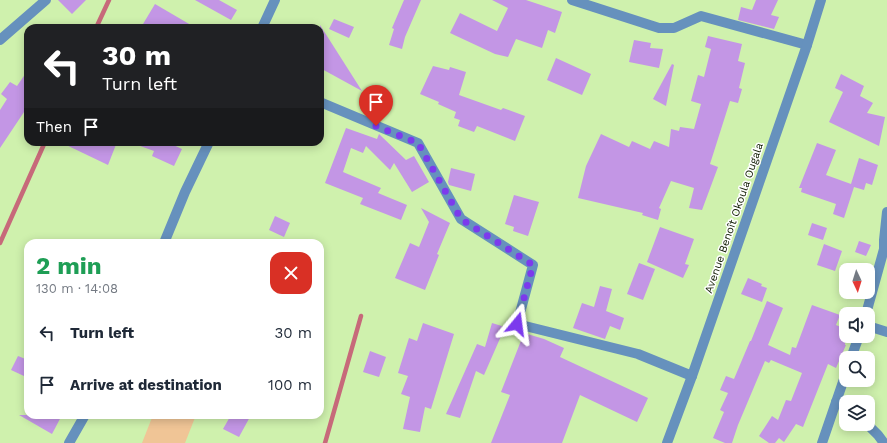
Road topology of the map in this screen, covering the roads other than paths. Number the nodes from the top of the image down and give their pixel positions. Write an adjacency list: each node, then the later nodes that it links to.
1 (46, 0): 6 (street)
2 (274, 0): 5 (street)
3 (572, 0): 7 (street)
4 (821, 0): 7 (street, Avenue Benoît Okoula Ougala)
5 (264, 24)
6 (0, 40)
7 (807, 45): 16 (street, Avenue Benoît Okoula Ougala)
8 (324, 104): 16 (street)
9 (207, 146): 11 (street)
10 (887, 212): 12 (street)
11 (166, 239)
12 (885, 248): 13 (street)
13 (868, 307)
14 (875, 328): 15 (street)
15 (887, 332)
16 (692, 376): 23 (street, Avenue Benoît Okoula Ougala)
17 (841, 387): 18 (street)
18 (836, 402): 19 (street); 24 (street)
19 (839, 404)
20 (83, 419): 22 (street)
21 (874, 431): 25 (street)
22 (69, 443)
23 (668, 443)
24 (822, 443)
25 (884, 443)

